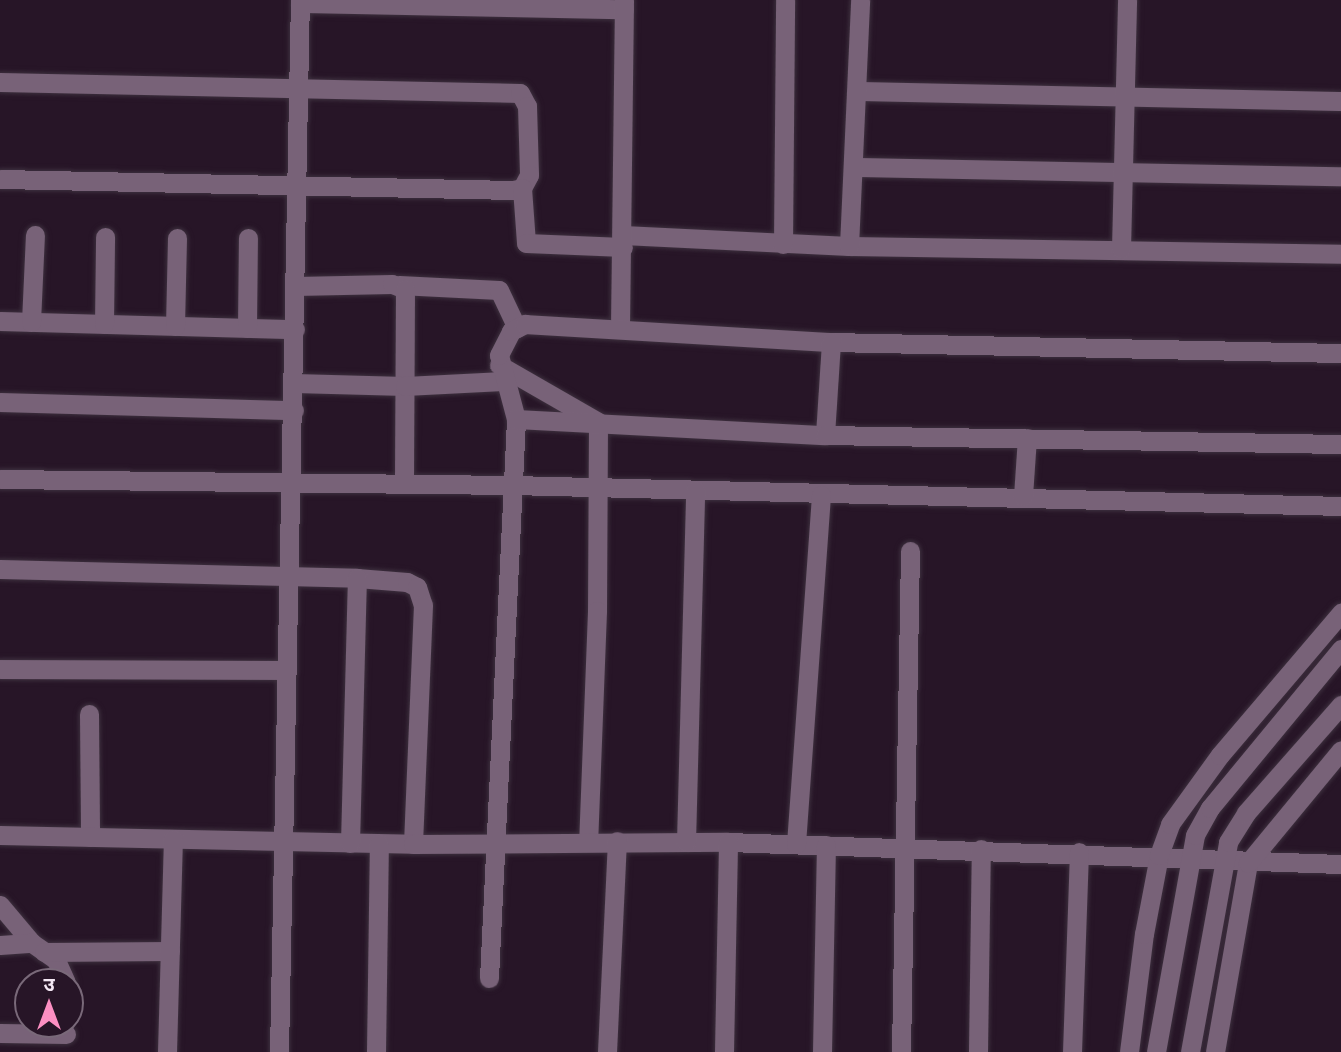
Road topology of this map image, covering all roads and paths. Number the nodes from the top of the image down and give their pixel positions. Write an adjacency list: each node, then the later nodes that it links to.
1 (785, 0): 22 (street)
2 (860, 0): 8 (street)
3 (1127, 0): 9 (street)
4 (300, 1): 5 (street); 7 (street)
5 (624, 4): 21 (street)
6 (0, 82): 7 (street)
7 (299, 89): 15 (street); 16 (street)
8 (857, 92): 9 (street); 11 (street)
9 (1123, 93): 10 (street); 12 (street)
10 (1341, 101)
11 (855, 167): 12 (street); 23 (street)
12 (1121, 171): 13 (street); 24 (street)
13 (1341, 176)
14 (0, 179): 15 (street)
15 (298, 188): 16 (street); 27 (street)
16 (522, 188): 21 (street)
17 (35, 235): 29 (street)
18 (105, 237): 30 (street)
19 (177, 238): 31 (street)
20 (248, 238): 32 (street)
21 (623, 241): 22 (street); 34 (street)
22 (783, 244): 23 (street)
23 (849, 246): 24 (street)
24 (1121, 249): 25 (street)
25 (1341, 254)
26 (399, 285): 27 (street); 33 (street); 40 (street)
27 (295, 286): 35 (street)
28 (0, 321): 29 (street)
29 (31, 322): 30 (street)
30 (104, 324): 31 (street)
31 (175, 327): 32 (street)
32 (247, 328): 35 (street)
33 (517, 328): 34 (street); 38 (street)
34 (620, 328): 36 (street)
35 (295, 330): 39 (street)
36 (831, 342): 37 (street); 45 (street)
37 (1341, 353)
38 (501, 373): 40 (street); 43 (street); 44 (street)
39 (294, 383): 40 (street); 42 (street)
40 (405, 386): 49 (street)
41 (0, 402): 42 (street)
42 (294, 410): 50 (street)
43 (516, 419): 44 (street); 51 (street)
44 (598, 422): 45 (street); 52 (street)
45 (825, 435): 46 (street)
46 (1027, 438): 47 (street); 55 (street)
47 (1341, 444)
48 (0, 479): 50 (street)
49 (404, 483): 50 (street); 51 (street)
50 (291, 484): 59 (street)
51 (512, 485): 52 (street); 73 (street)
52 (596, 488): 53 (street); 74 (street)
53 (695, 490): 54 (street); 75 (street)
54 (821, 495): 55 (street); 80 (street)
55 (1023, 496): 56 (street)
56 (1341, 506)
57 (910, 551): 82 (street)
58 (0, 569): 59 (street)
59 (291, 577): 60 (street); 64 (street)
60 (357, 578): 77 (street); 79 (street)
61 (1341, 613): 85 (street)
62 (1341, 649): 86 (street)
63 (0, 669): 64 (street)
64 (286, 670): 72 (street)
65 (1341, 705): 87 (street)
66 (89, 714): 69 (street)
67 (1341, 750): 88 (street)
68 (0, 835): 69 (street)
69 (90, 837): 70 (street)
70 (173, 839): 72 (street); 93 (street)
71 (617, 841): 74 (street); 75 (street); 99 (street)
72 (284, 842): 77 (street); 97 (street)
73 (492, 842): 74 (street); 79 (street); 95 (street)
74 (588, 842)
75 (686, 842): 76 (street)
76 (728, 842): 80 (street); 100 (street)
77 (350, 843): 78 (street)
78 (379, 844): 79 (street); 98 (street)
79 (413, 844)
80 (796, 844): 81 (street)
81 (826, 845): 82 (street); 101 (street)
82 (903, 847): 83 (street); 102 (street)
83 (981, 849): 84 (street); 103 (street)
84 (1079, 852): 85 (street); 104 (street)
85 (1159, 855): 86 (street); 105 (street)
86 (1188, 858): 87 (street); 106 (street)
87 (1222, 862): 88 (street); 107 (street)
88 (1248, 863): 89 (street); 108 (street)
89 (1341, 864)
90 (0, 905): 92 (street)
91 (0, 944): 92 (street)
92 (38, 947): 93 (street); 94 (street)
93 (170, 951): 96 (street)
94 (61, 968)
95 (489, 978)
96 (167, 1052)
97 (279, 1052)
98 (376, 1052)
99 (607, 1052)
100 (724, 1052)
101 (822, 1052)
102 (901, 1052)
103 (978, 1052)
104 (1072, 1052)
105 (1129, 1052)
106 (1156, 1052)
107 (1190, 1052)
108 (1215, 1052)

